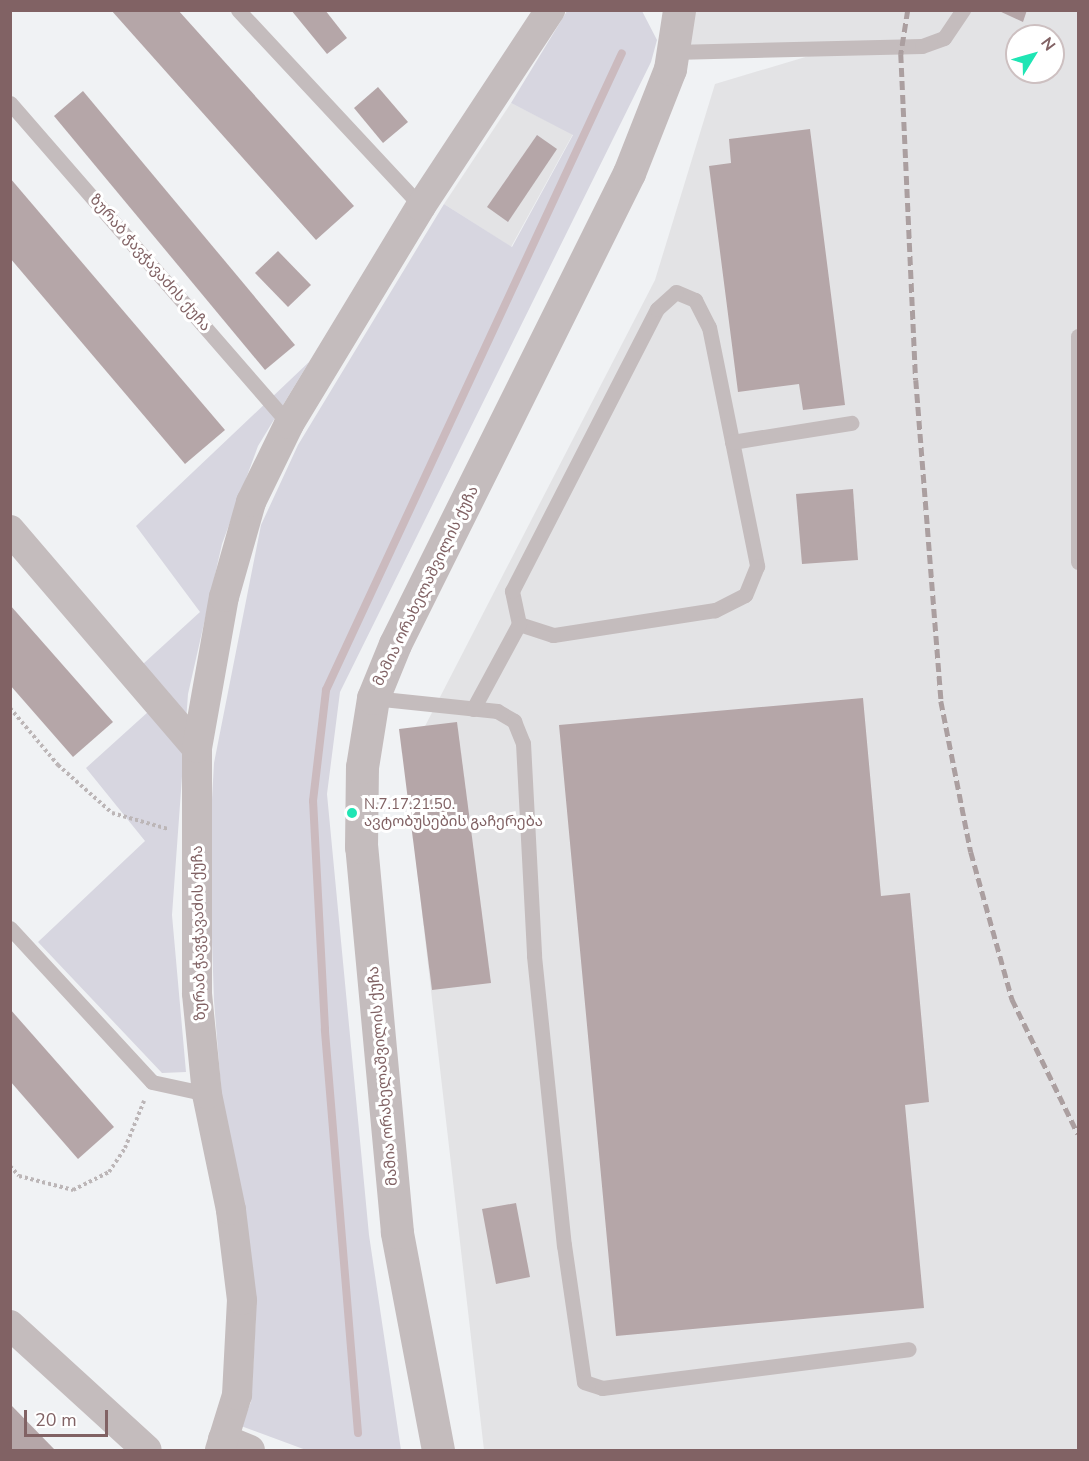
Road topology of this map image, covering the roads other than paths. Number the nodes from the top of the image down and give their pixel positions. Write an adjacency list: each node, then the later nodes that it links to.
1 (238, 10): 7 (lane)
2 (679, 10): 5 (street, მამია ორახელაშვილის ქუჩა)
3 (963, 10): 5 (lane)
4 (544, 13): 7 (street, ზურაბ ჭავჭავაძის ქუჩა)
5 (673, 52): 15 (street, მამია ორახელაშვილის ქუჩა)
6 (10, 103): 10 (lane, ზურაბ ჭავჭავაძის ქუჩა)
7 (421, 207): 10 (street, ზურაბ ჭავჭავაძის ქუჩა)
8 (1078, 336): 13 (lane)
9 (851, 423): 11 (lane)
10 (289, 424): 17 (street, ზურაბ ჭავჭავაძის ქუჩა)
11 (732, 442): 14 (lane); 14 (lane)
12 (10, 530): 17 (street)
13 (1078, 562)
14 (519, 624): 16 (lane)
15 (373, 698): 16 (lane); 25 (street, მამია ორახელაშვილის ქუჩა)
16 (473, 709): 21 (lane)
17 (197, 748): 19 (street, ზურაბ ჭავჭავაძის ქუჩა)
18 (10, 928): 19 (lane)
19 (207, 1094): 22 (street, ზურაბ ჭავჭავაძის ქუჩა)
20 (10, 1325): 23 (street)
21 (909, 1350)
22 (222, 1445): 24 (street)
23 (147, 1450)
24 (250, 1450)
25 (438, 1450)

